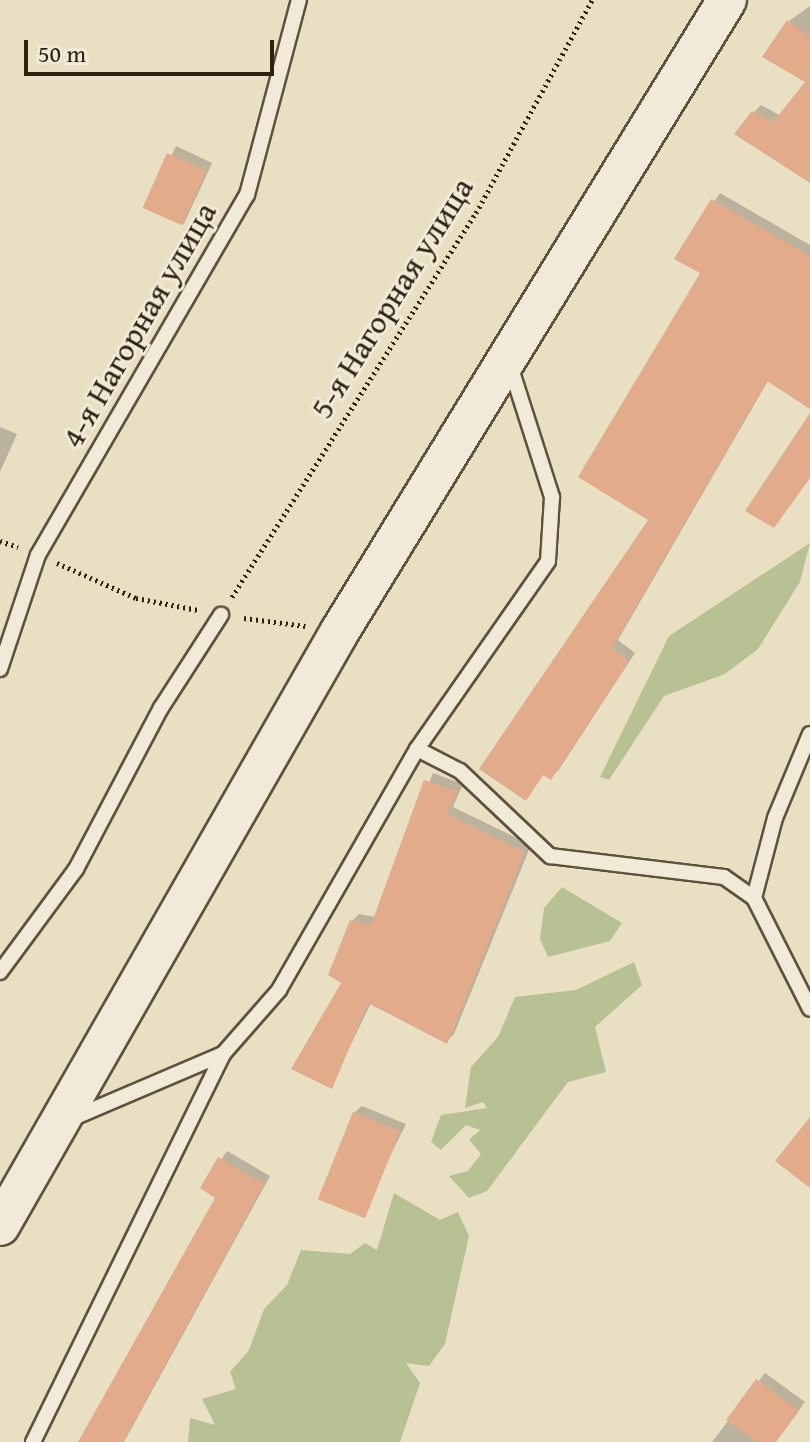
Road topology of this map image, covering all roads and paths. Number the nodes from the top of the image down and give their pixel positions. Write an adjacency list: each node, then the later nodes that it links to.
1 (299, 0): 5 (lane, 4-я Нагорная улица)
2 (592, 0): 6 (path, 5-я Нагорная улица)
3 (727, 0): 4 (main road)
4 (508, 360): 7 (main road); 10 (lane)
5 (38, 555): 6 (path); 8 (lane, 4-я Нагорная улица)
6 (221, 615): 7 (path); 12 (lane)
7 (340, 631): 15 (main road)
8 (0, 669)
9 (810, 734): 11 (lane)
10 (417, 749): 11 (lane); 14 (lane)
11 (754, 898): 13 (lane)
12 (0, 972)
13 (810, 1009)
14 (223, 1054): 15 (lane); 17 (lane)
15 (53, 1127): 16 (main road)
16 (0, 1226)
17 (33, 1442)

